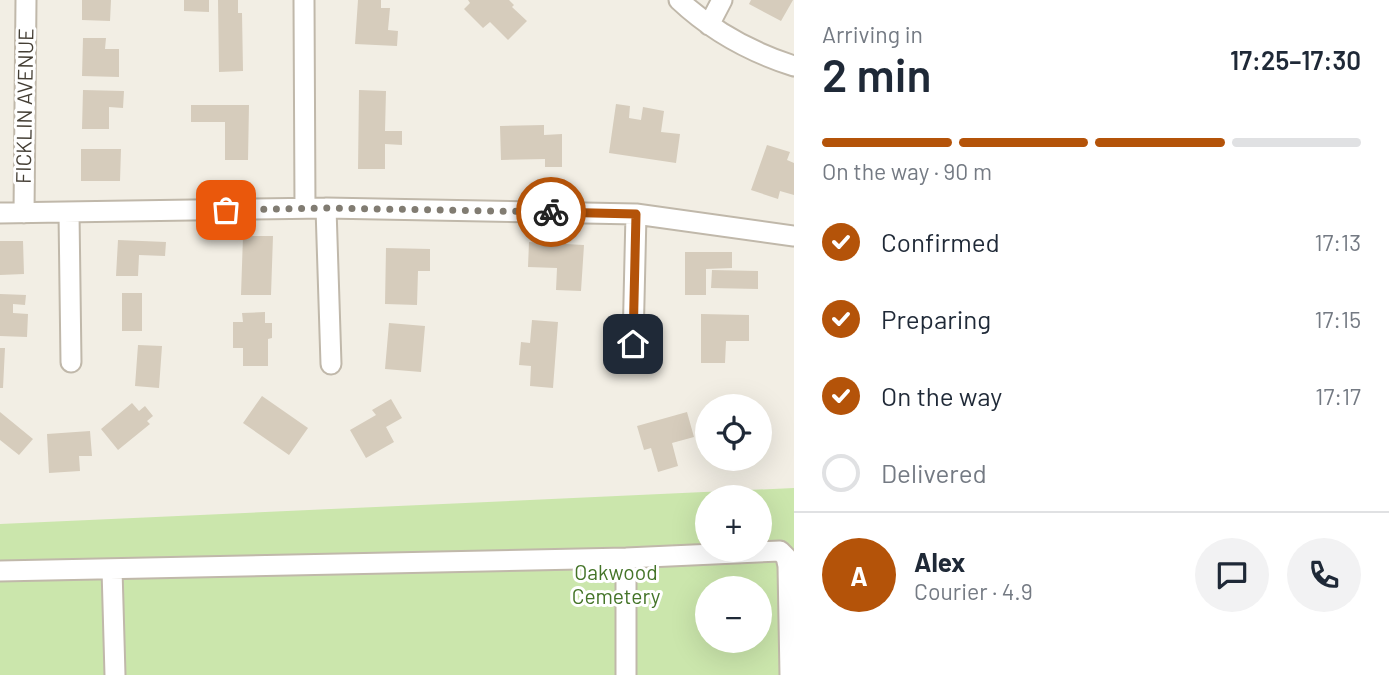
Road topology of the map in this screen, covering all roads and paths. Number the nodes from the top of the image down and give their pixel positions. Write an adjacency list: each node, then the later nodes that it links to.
1 (26, 0): 10 (street, FICKLIN AVENUE)
2 (304, 0): 7 (street)
3 (679, 0): 5 (street)
4 (722, 0): 5 (street)
5 (709, 25): 6 (street)
6 (794, 66)
7 (305, 208): 8 (street); 11 (street)
8 (326, 208): 12 (street); 16 (street)
9 (0, 213): 10 (street)
10 (24, 213): 11 (street)
11 (69, 213): 15 (street)
12 (636, 214): 13 (street); 14 (street)
13 (794, 236)
14 (633, 344)
15 (71, 362)
16 (331, 364)
17 (626, 558): 18 (street); 21 (street); 22 (street)
18 (111, 569): 19 (street); 20 (street)
19 (0, 571)
20 (115, 675)
21 (626, 675)
22 (790, 675)

